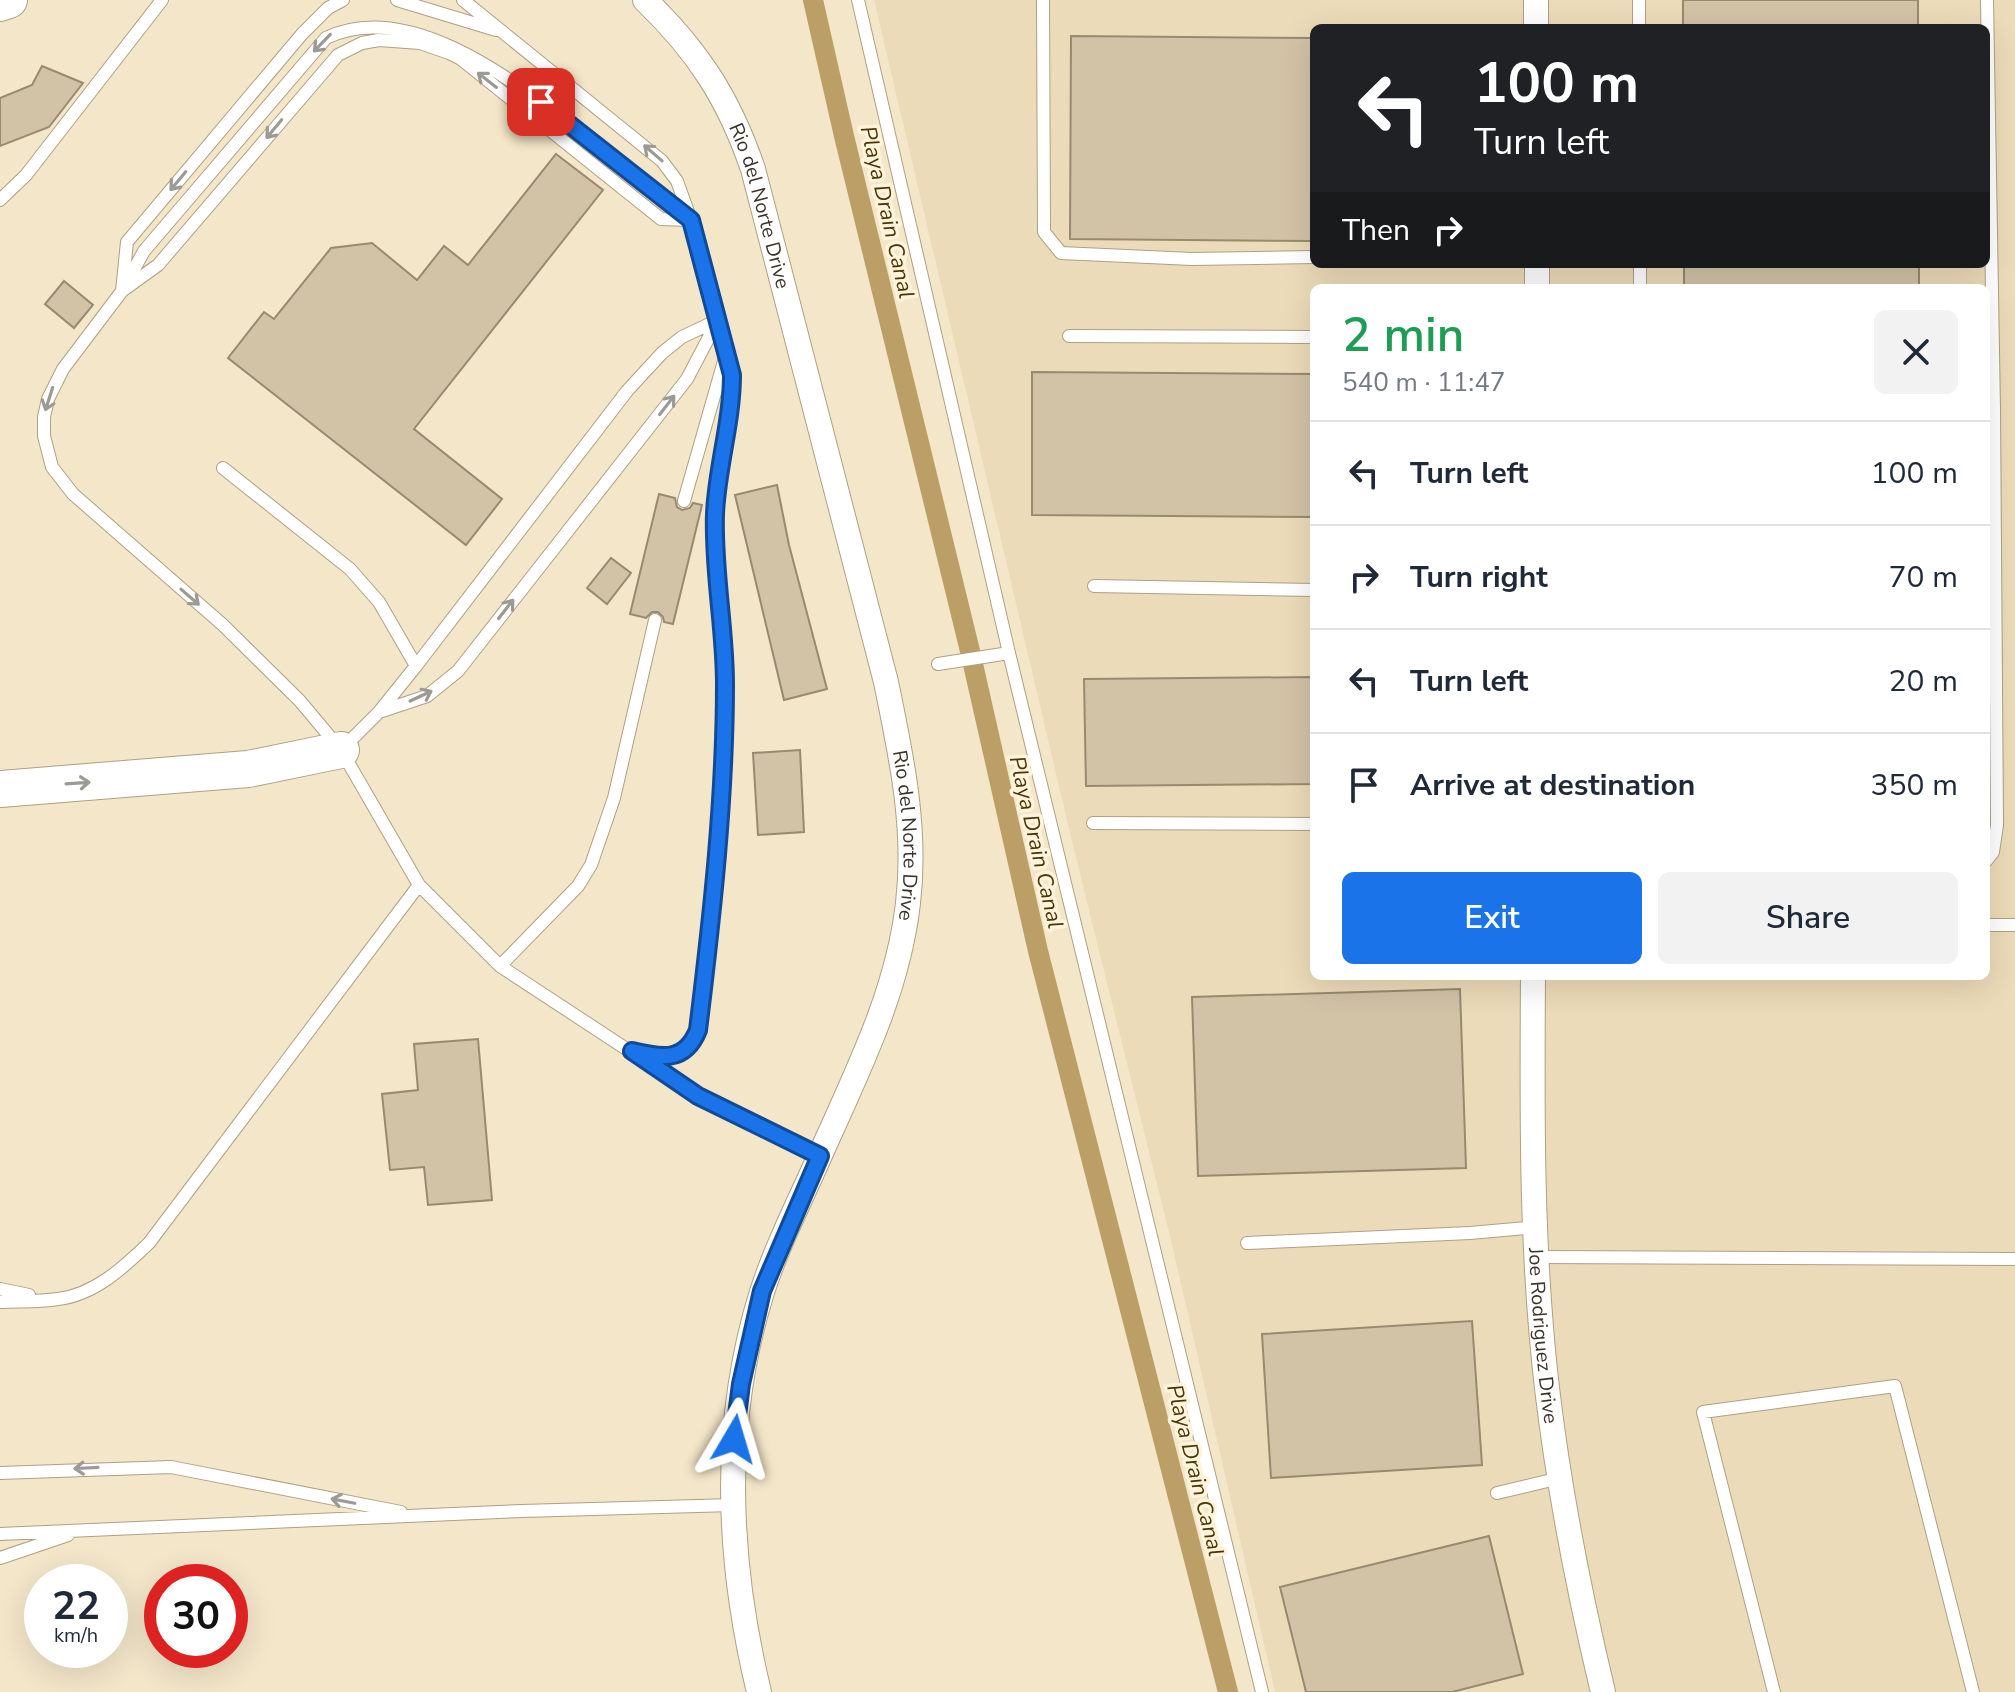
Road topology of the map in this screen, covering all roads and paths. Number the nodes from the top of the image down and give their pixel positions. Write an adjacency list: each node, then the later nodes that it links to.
1 (9, 0): 12 (main road)
2 (162, 0): 17 (lane)
3 (343, 0): 20 (lane, one-way to 20)
4 (397, 0): 16 (lane)
5 (463, 0): 16 (lane)
6 (645, 0): 46 (street, Rio del Norte Drive)
7 (858, 0): 31 (lane)
8 (1043, 0): 19 (lane)
9 (1536, 0): 13 (street)
10 (1639, 0): 14 (lane)
11 (1987, 0): 15 (lane)
12 (0, 3)
13 (1536, 24)
14 (1639, 24)
15 (1987, 24)
16 (503, 32): 18 (lane, one-way to 16)
17 (0, 200)
18 (691, 220): 20 (lane, one-way to 20); 20 (lane, one-way to 20); 21 (lane)
19 (1310, 257)
20 (122, 291): 35 (lane, one-way to 35)
21 (718, 320): 24 (lane); 33 (lane); 34 (lane, one-way to 21)
22 (1069, 336): 23 (lane)
23 (1310, 337)
24 (727, 351): 27 (lane); 45 (lane)
25 (1990, 409): 39 (lane)
26 (223, 468): 33 (lane)
27 (684, 501)
28 (1094, 586): 29 (lane)
29 (1310, 590)
30 (655, 620): 43 (lane)
31 (1009, 653): 32 (lane); 63 (lane)
32 (938, 664)
33 (416, 666): 34 (lane)
34 (379, 712): 35 (lane)
35 (341, 750): 36 (main road, one-way to 35); 40 (lane)
36 (0, 789)
37 (1093, 823): 38 (lane)
38 (1310, 824)
39 (1990, 856)
40 (419, 885): 43 (lane); 52 (lane)
41 (1990, 925): 42 (lane)
42 (2015, 925)
43 (500, 966): 45 (lane)
44 (1533, 980): 47 (street, Joe Rodriguez Drive)
45 (632, 1051): 46 (lane)
46 (820, 1156): 57 (street, Rio del Norte Drive)
47 (1537, 1227): 48 (lane); 49 (street, Joe Rodriguez Drive)
48 (1247, 1243)
49 (1538, 1257): 50 (lane); 55 (street, Joe Rodriguez Drive)
50 (2015, 1259)
51 (0, 1289): 52 (lane)
52 (60, 1299): 53 (lane)
53 (0, 1302)
54 (0, 1473): 58 (lane, one-way to 54)
55 (1560, 1478): 56 (lane); 64 (street, Joe Rodriguez Drive)
56 (1497, 1493)
57 (733, 1505): 58 (lane); 62 (street, Rio del Norte Drive)
58 (419, 1516): 59 (lane)
59 (82, 1530): 60 (lane); 61 (lane)
60 (0, 1534)
61 (0, 1558)
62 (759, 1692)
63 (1262, 1692)
64 (1603, 1692)
65 (1774, 1692): 66 (lane)
66 (1973, 1692)

